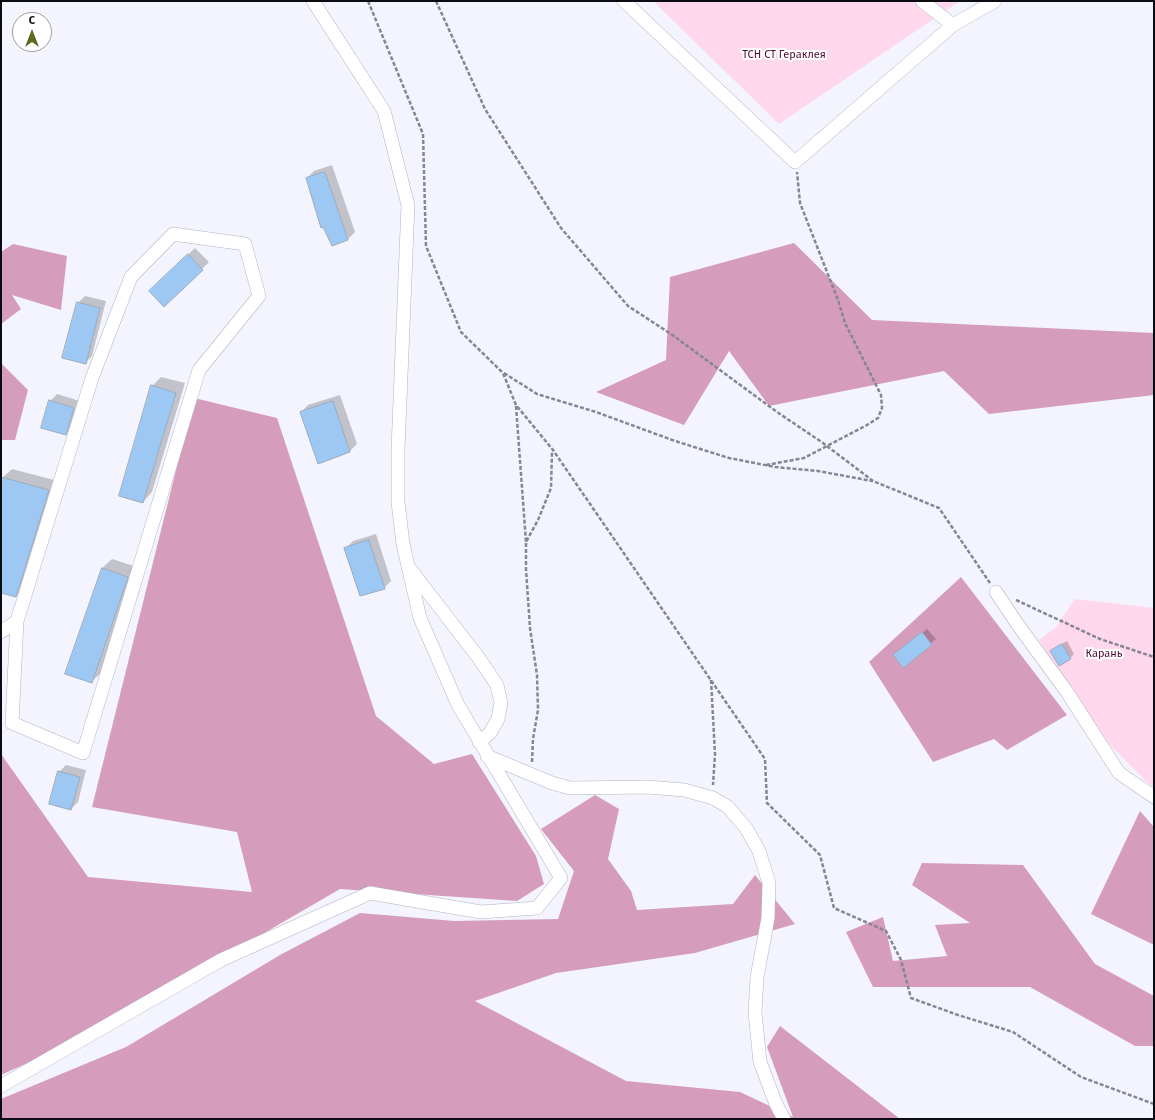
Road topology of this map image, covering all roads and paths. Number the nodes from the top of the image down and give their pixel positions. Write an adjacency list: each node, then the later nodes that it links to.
1 (313, 1): 15 (street)
2 (368, 1): 9 (path)
3 (436, 1): 13 (path)
4 (624, 1): 8 (street)
5 (922, 1): 7 (street)
6 (994, 1): 7 (street)
7 (953, 25): 8 (street)
8 (795, 162): 12 (path)
9 (503, 373): 10 (path); 12 (path)
10 (516, 405): 11 (path); 14 (path)
11 (552, 450): 14 (path); 20 (path)
12 (766, 465): 13 (path)
13 (873, 481): 16 (path)
14 (526, 542): 23 (path)
15 (408, 566): 21 (street); 21 (street)
16 (996, 592): 19 (path); 24 (street)
17 (17, 621): 17 (street); 18 (street)
18 (1, 632)
19 (1154, 657)
20 (711, 680): 25 (path); 27 (path)
21 (479, 742): 22 (street)
22 (487, 756): 23 (street); 26 (street)
23 (532, 774): 25 (street)
24 (1154, 797)
25 (713, 798): 28 (street)
26 (1, 1086)
27 (1154, 1104)
28 (784, 1119)

